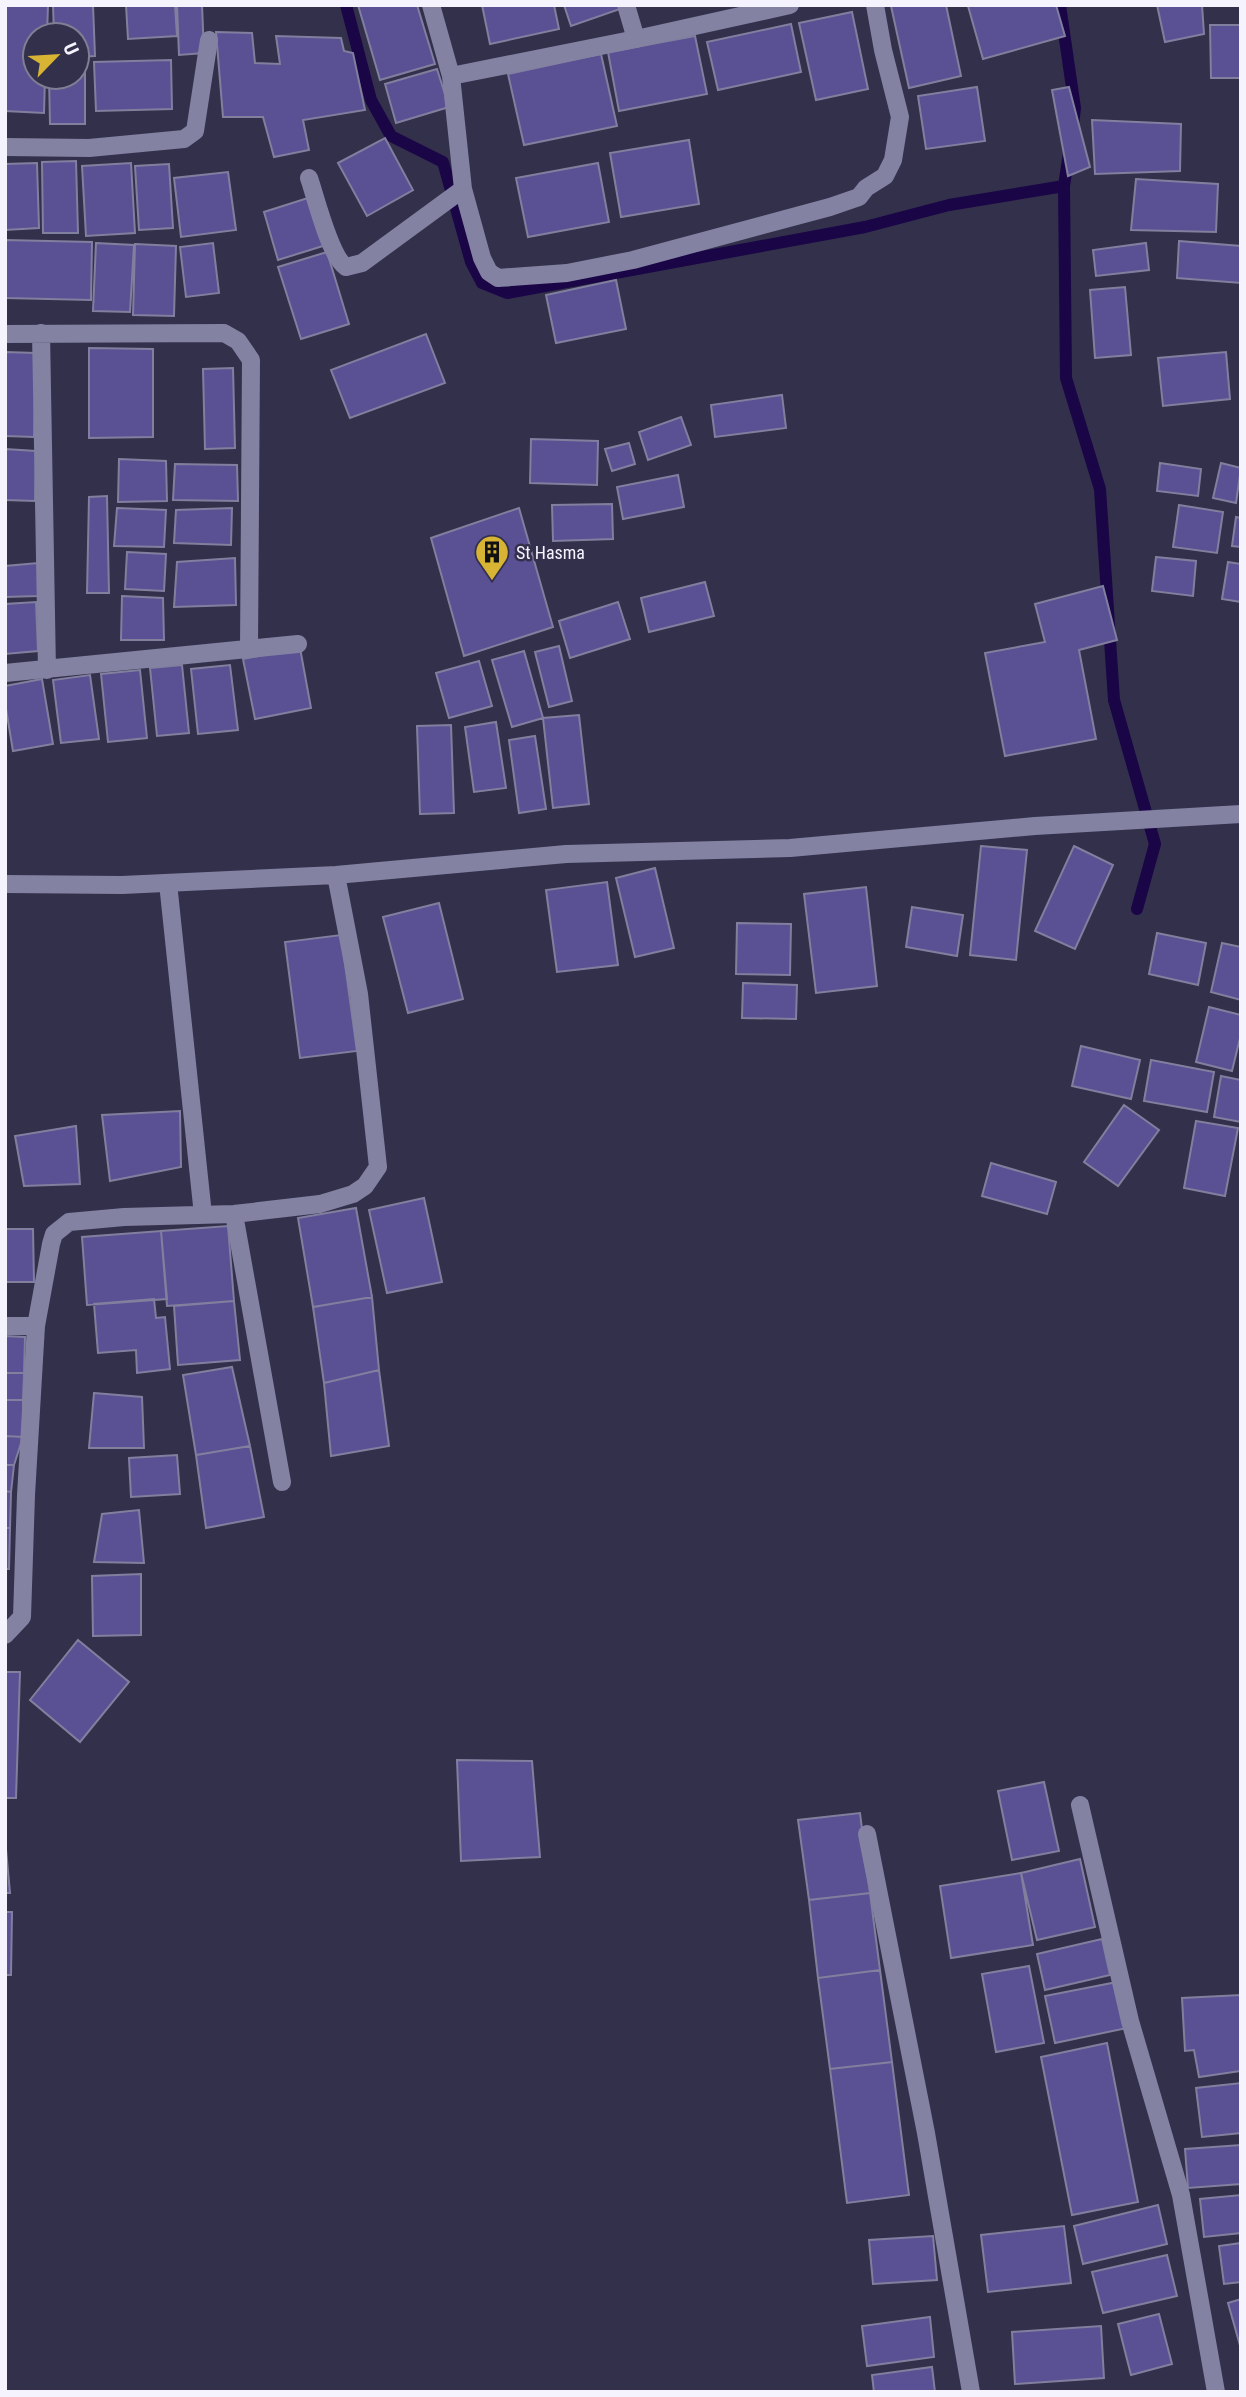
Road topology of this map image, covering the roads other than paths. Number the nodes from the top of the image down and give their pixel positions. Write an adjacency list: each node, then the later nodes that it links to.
1 (431, 5): 7 (street)
2 (626, 5): 5 (street)
3 (790, 5): 5 (street)
4 (875, 5): 10 (street)
5 (636, 39): 7 (street)
6 (209, 40): 8 (street)
7 (451, 76): 10 (street)
8 (5, 147)
9 (309, 178): 10 (street)
10 (460, 191)
11 (41, 333): 12 (street); 14 (street); 15 (street)
12 (5, 334)
13 (298, 644): 14 (street)
14 (249, 648): 15 (street)
15 (47, 670): 16 (street)
16 (5, 673)
17 (1241, 814): 18 (street)
18 (335, 875): 19 (street); 21 (street)
19 (168, 883): 20 (street); 22 (street)
20 (5, 884)
21 (234, 1214): 22 (street); 25 (street)
22 (203, 1215): 24 (street)
23 (5, 1326): 24 (street)
24 (36, 1326): 26 (street)
25 (282, 1482)
26 (5, 1635)
27 (1080, 1805): 30 (street)
28 (867, 1834): 29 (street)
29 (971, 2392)
30 (1216, 2392)

